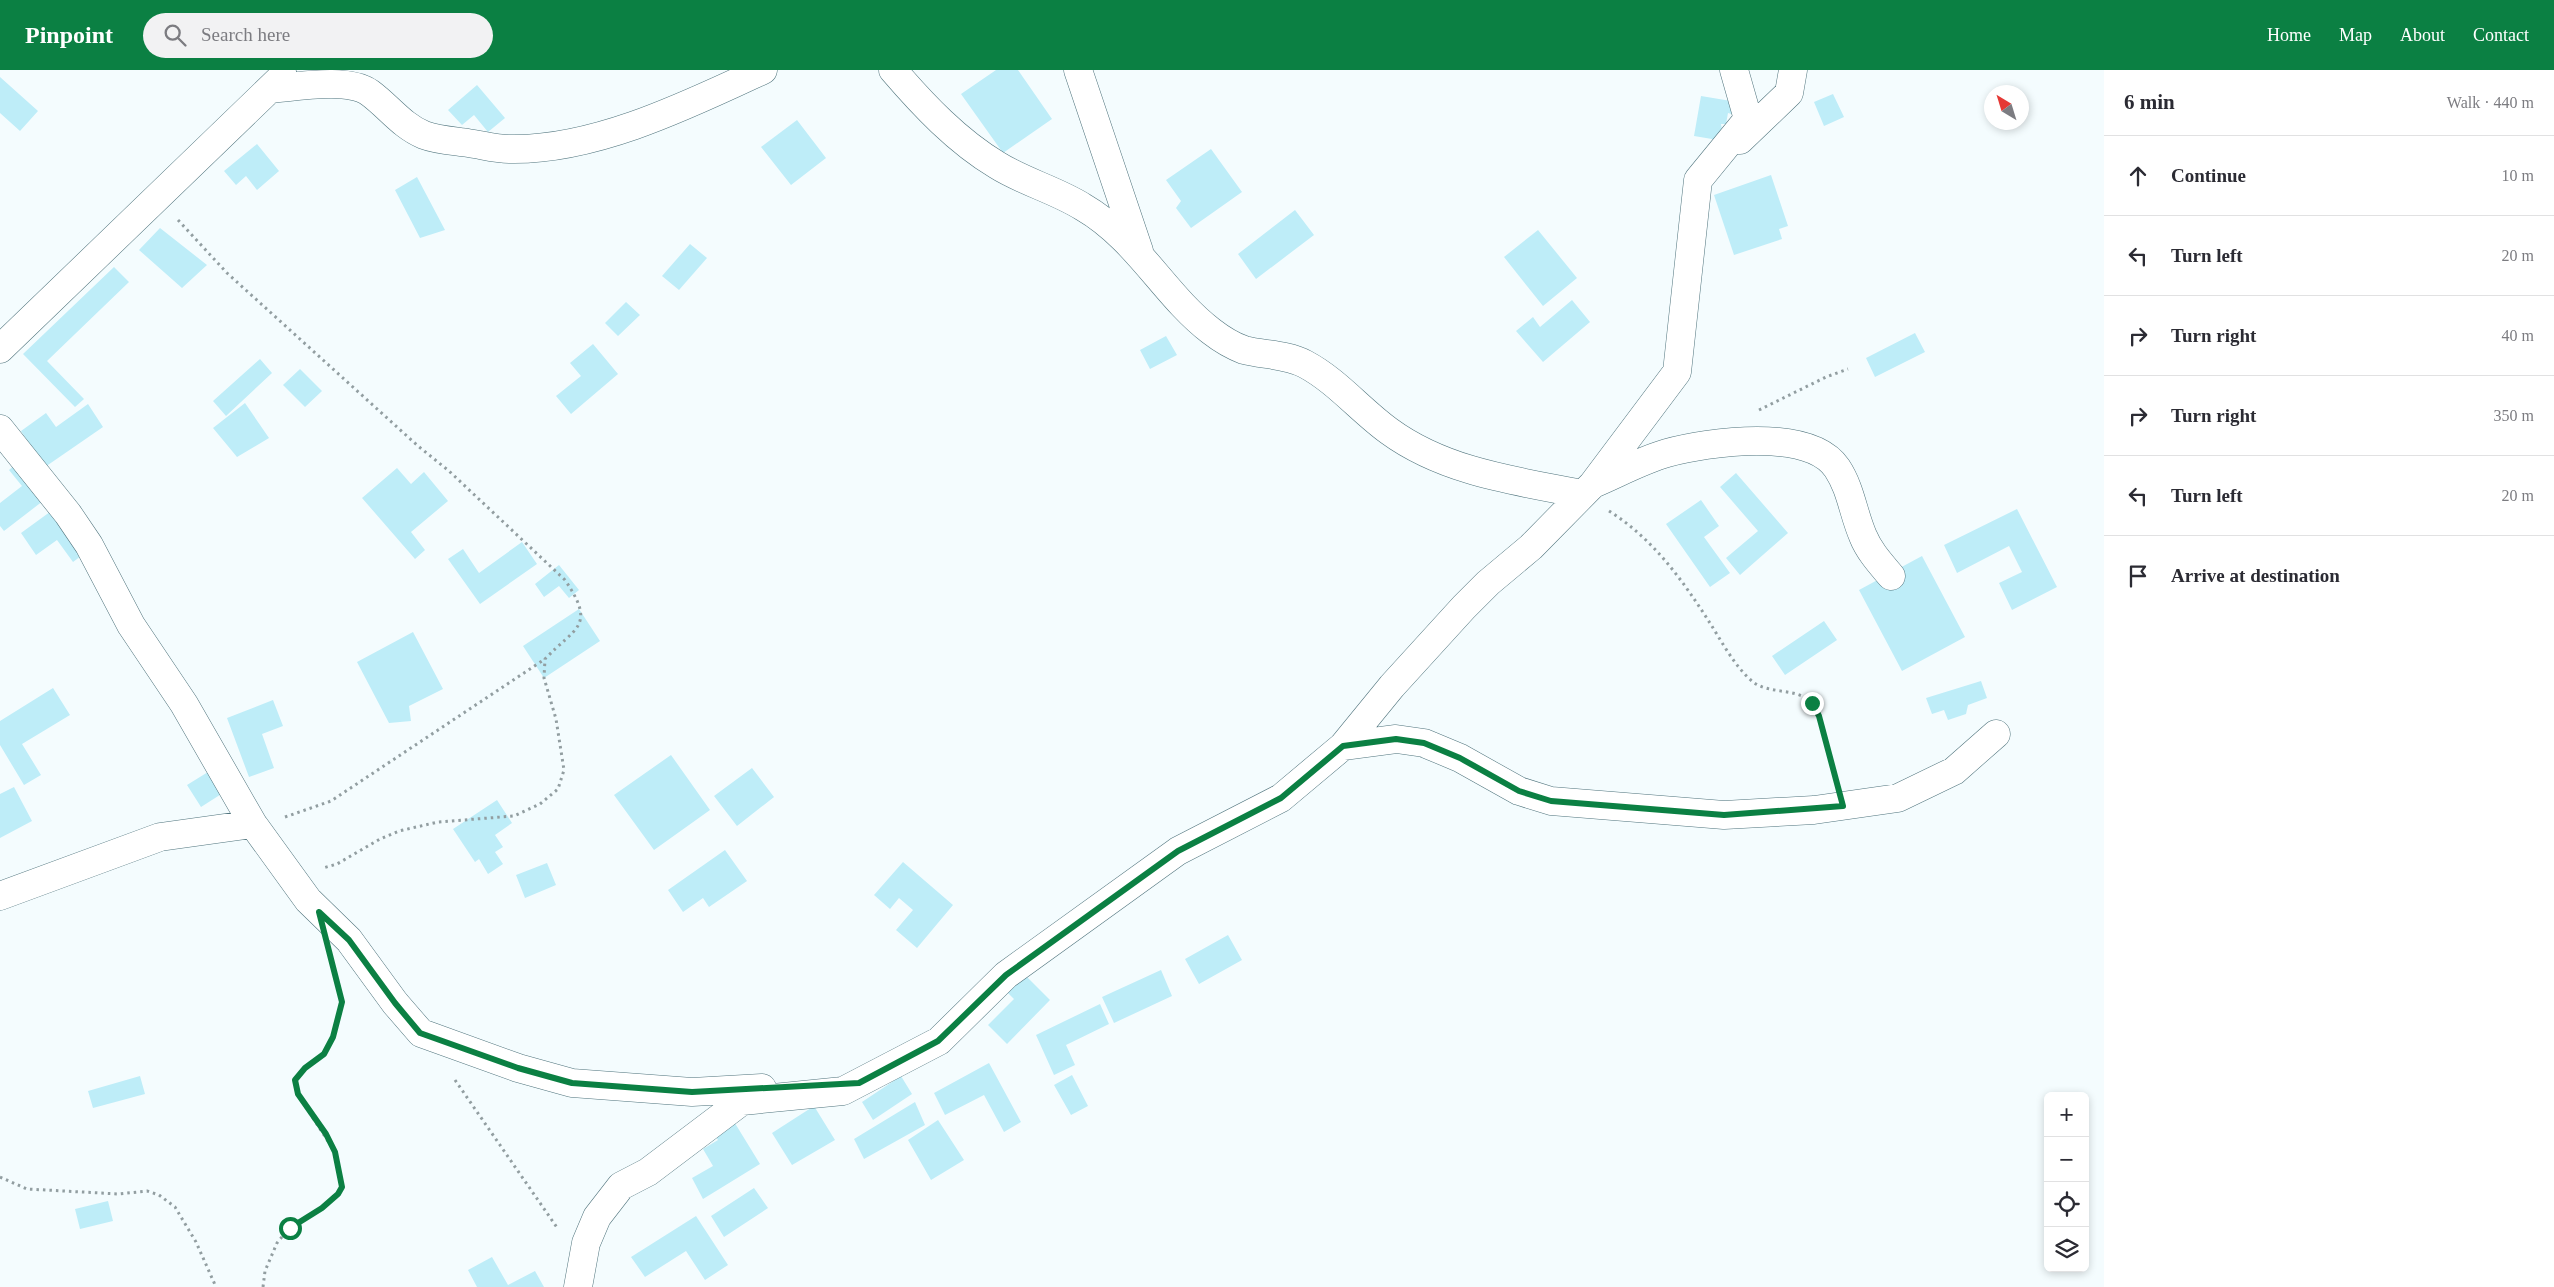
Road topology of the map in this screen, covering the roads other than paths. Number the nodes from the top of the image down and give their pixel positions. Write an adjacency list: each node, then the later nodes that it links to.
1 (763, 70): 6 (street)
2 (893, 70): 8 (street)
3 (1078, 70): 8 (street)
4 (1734, 70): 7 (street)
5 (1793, 70): 7 (street)
6 (279, 79): 9 (street)
7 (1698, 180): 11 (street)
8 (1141, 255): 11 (street)
9 (0, 349)
10 (0, 429): 15 (street)
11 (1587, 489): 12 (street); 14 (street)
12 (1891, 576)
13 (1996, 734): 14 (street)
14 (1343, 746): 17 (street)
15 (253, 824): 16 (street); 17 (street)
16 (0, 896)
17 (859, 1083): 18 (street)
18 (580, 1276)

